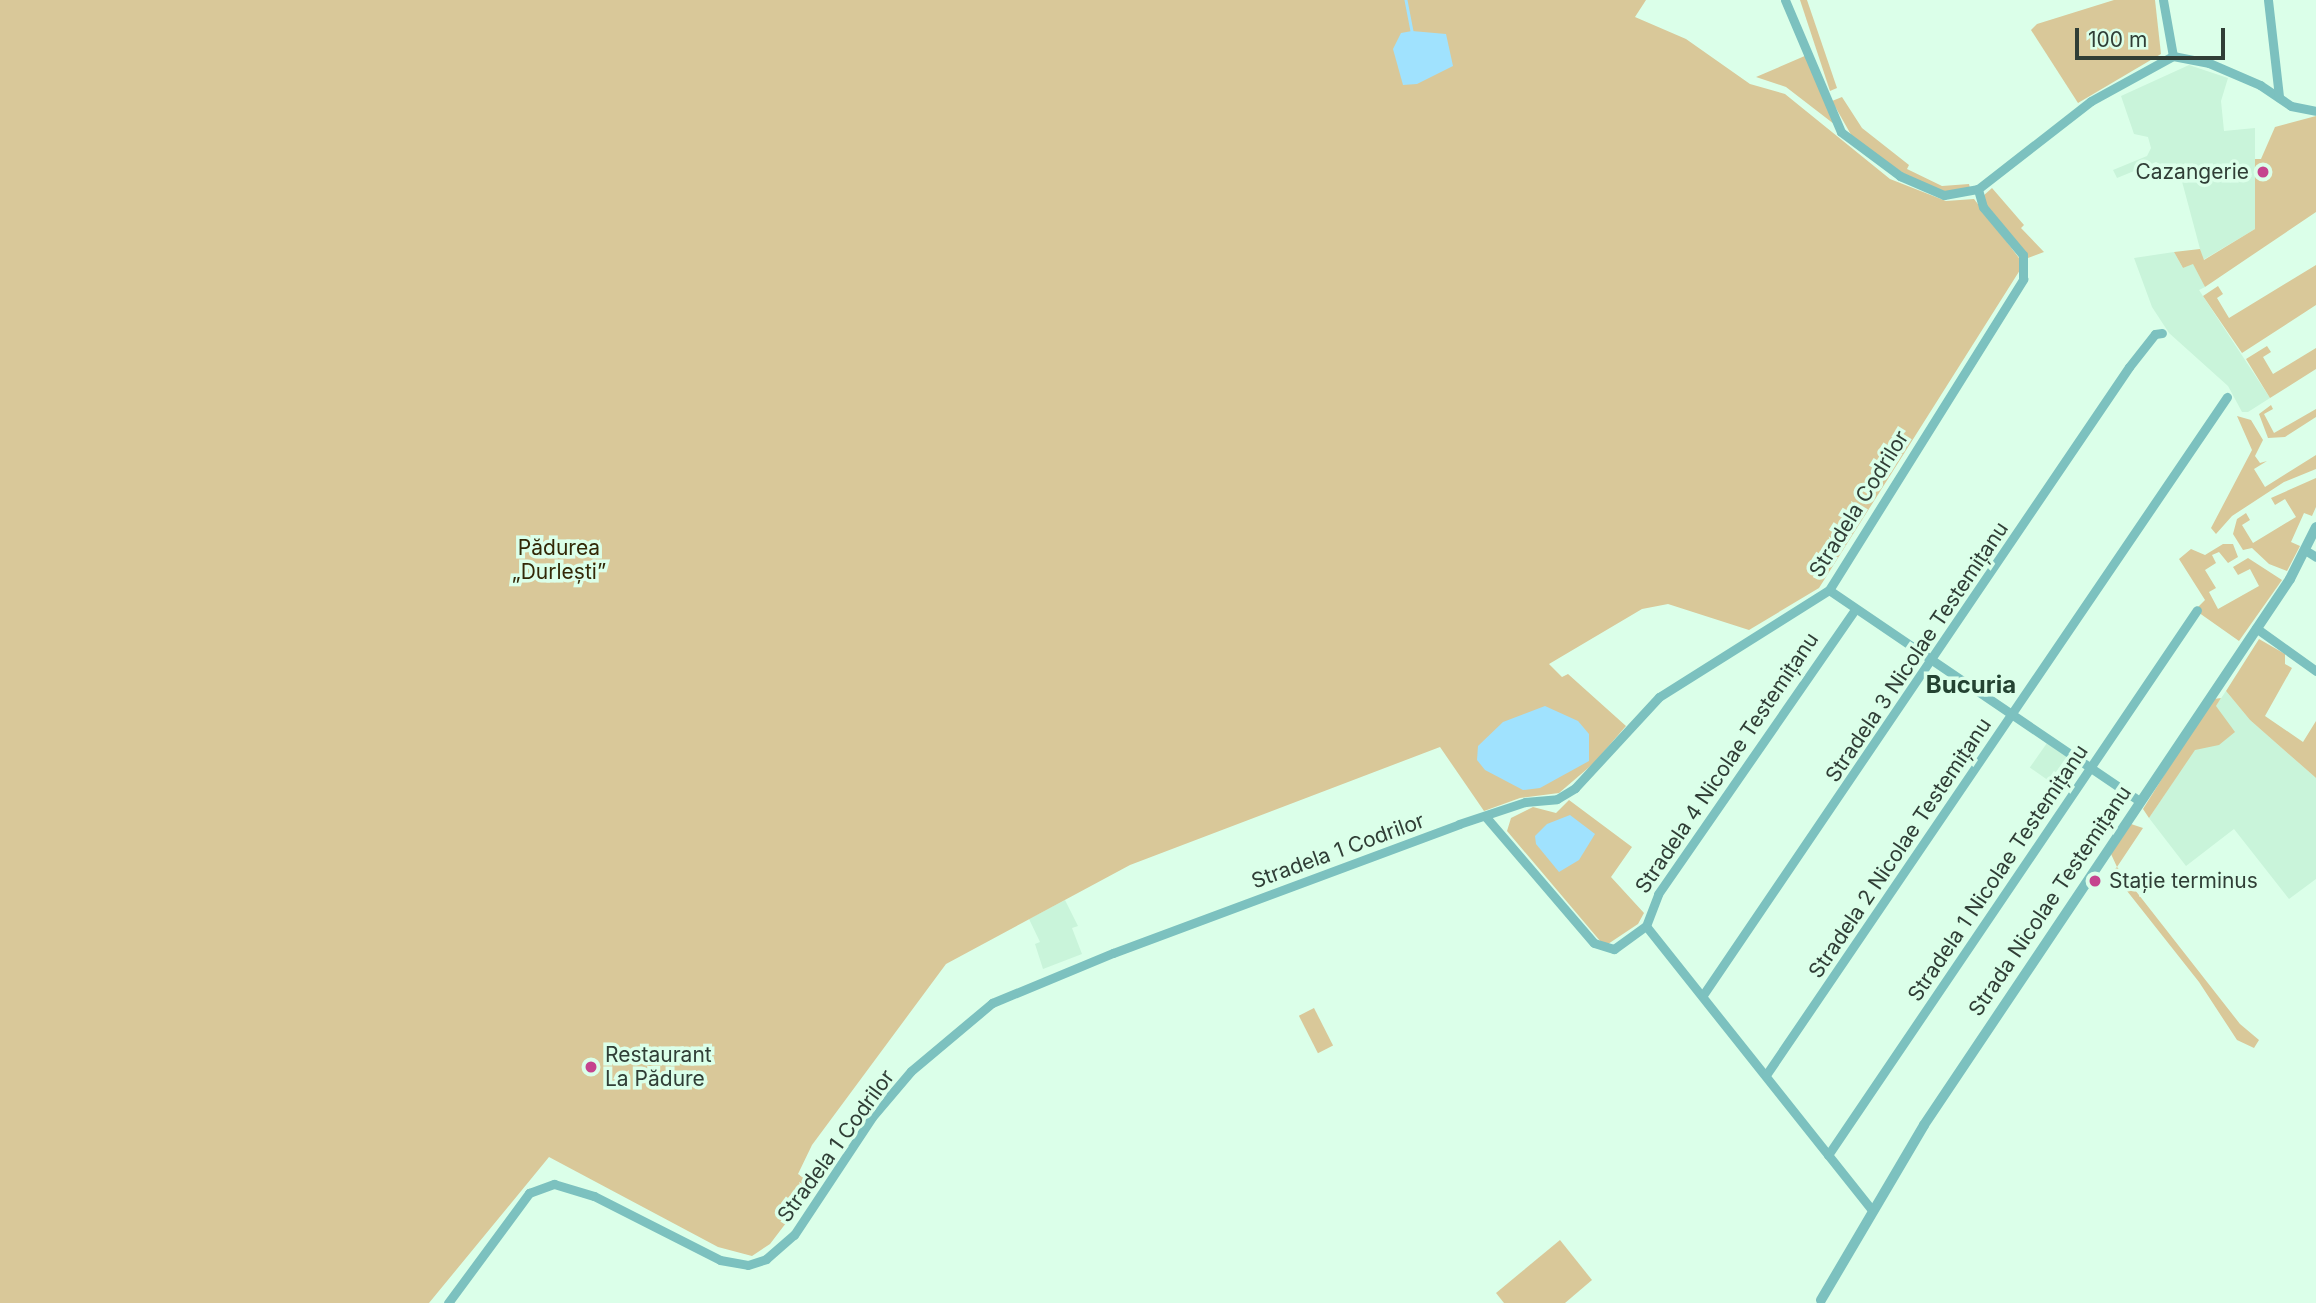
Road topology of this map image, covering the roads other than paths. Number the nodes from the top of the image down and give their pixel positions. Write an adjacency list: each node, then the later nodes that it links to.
1 (1785, 0): 7 (street)
2 (2162, 0): 4 (street)
3 (2268, 0): 5 (street)
4 (2173, 56): 5 (street); 7 (street)
5 (2279, 97): 6 (street)
6 (2316, 111)
7 (1978, 189): 13 (street, Stradela Codrilor)
8 (2162, 332): 17 (street, Stradela 3 Nicolae Testemițanu)
9 (2227, 397): 19 (street, Stradela 2 Nicolae Testemițanu)
10 (2316, 527): 11 (street, Strada Nicolae Testemițanu)
11 (2305, 550): 12 (street); 16 (street, Strada Nicolae Testemițanu)
12 (2316, 557)
13 (1829, 590): 14 (street); 22 (street, Stradela Codrilor)
14 (1855, 609): 17 (street); 23 (street, Stradela 4 Nicolae Testemițanu)
15 (2197, 610): 20 (street, Stradela 1 Nicolae Testemițanu)
16 (2256, 628): 18 (street); 21 (street, Strada Nicolae Testemițanu)
17 (1931, 661): 19 (street); 24 (street, Stradela 3 Nicolae Testemițanu)
18 (2316, 671)
19 (2012, 715): 20 (street); 25 (street, Stradela 2 Nicolae Testemițanu)
20 (2091, 767): 21 (street); 26 (street, Stradela 1 Nicolae Testemițanu)
21 (2139, 801): 27 (street, Strada Nicolae Testemițanu)
22 (1485, 816): 23 (street, Stradela 4 Nicolae Testemițanu); 29 (street, Stradela 1 Codrilor)
23 (1646, 926): 24 (street)
24 (1703, 995): 25 (street)
25 (1766, 1075): 26 (street)
26 (1828, 1155): 27 (street)
27 (1871, 1209): 28 (street, Strada Nicolae Testemițanu)
28 (1821, 1300)
29 (448, 1303)

